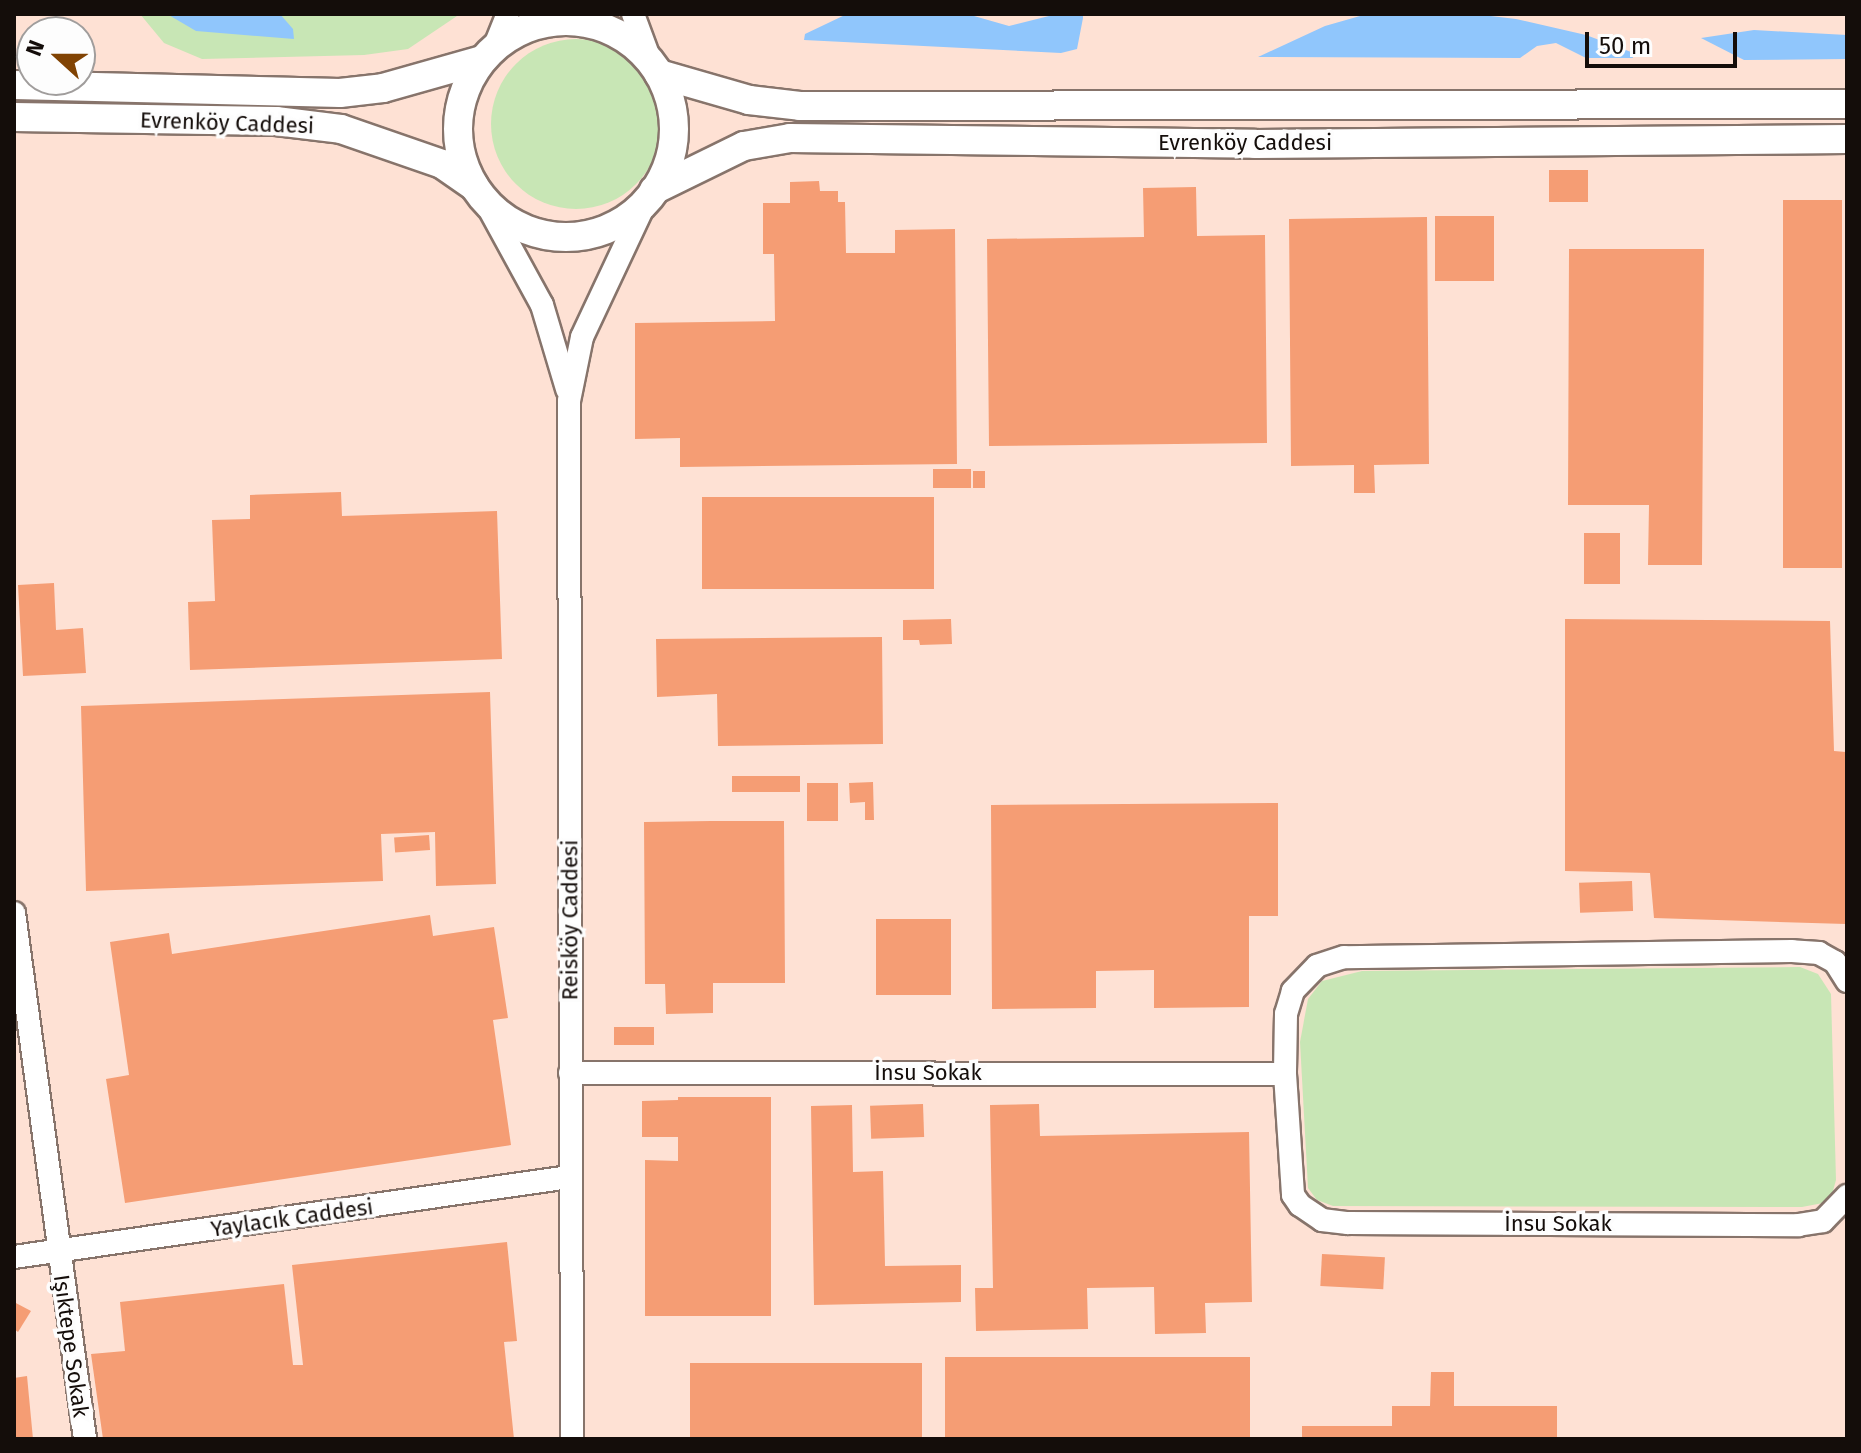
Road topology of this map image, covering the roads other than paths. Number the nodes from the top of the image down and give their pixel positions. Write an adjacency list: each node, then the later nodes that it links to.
1 (508, 14): 3 (street)
2 (633, 14): 4 (street)
3 (488, 54): 4 (main road); 5 (main road, Evrenköy Caddesi); 9 (main road)
4 (654, 67): 6 (main road, Evrenköy Caddesi); 10 (main road)
5 (14, 85)
6 (1847, 104)
7 (14, 117): 9 (main road, Evrenköy Caddesi)
8 (1847, 139): 10 (main road, Evrenköy Caddesi)
9 (480, 194): 10 (main road); 11 (street, Reisköy Caddesi)
10 (650, 196): 11 (street, Reisköy Caddesi)
11 (569, 401): 14 (street, Reisköy Caddesi)
12 (14, 913): 18 (street, Işıktepe Sokak)
13 (1847, 981): 15 (street, İnsu Sokak)
14 (570, 1073): 15 (street, İnsu Sokak); 16 (street, Reisköy Caddesi)
15 (1285, 1074): 17 (street, İnsu Sokak)
16 (569, 1177): 18 (street, Yaylacık Caddesi); 21 (street, Reisköy Caddesi)
17 (1847, 1196)
18 (58, 1252): 19 (street, Yaylacık Caddesi); 20 (street, Işıktepe Sokak)
19 (14, 1257)
20 (85, 1439)
21 (572, 1439)

